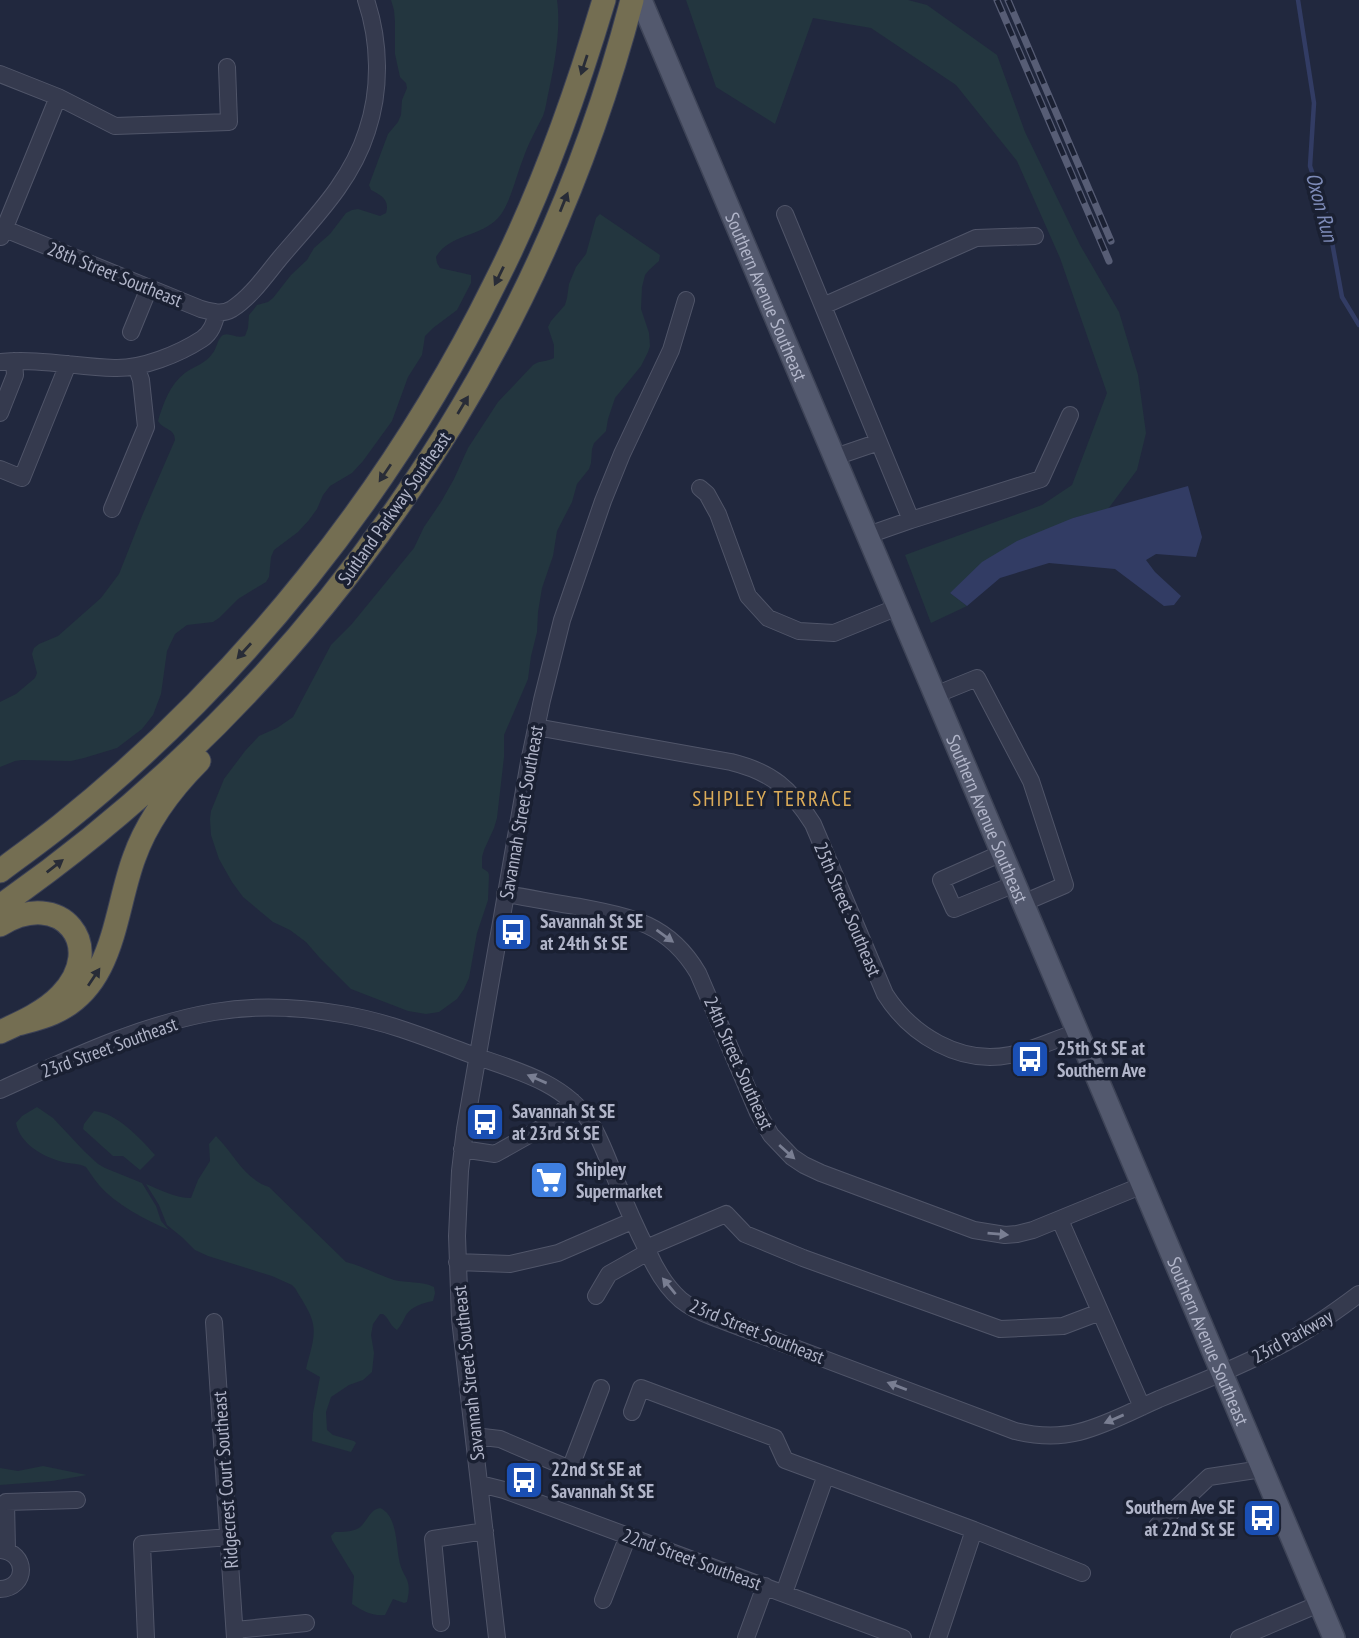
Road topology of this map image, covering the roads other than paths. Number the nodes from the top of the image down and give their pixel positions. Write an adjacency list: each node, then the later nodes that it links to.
1 (366, 0): 14 (street)
2 (604, 0): 33 (highway, Suitland Parkway Southeast, one-way to 33)
3 (632, 0): 28 (highway, Suitland Parkway Southeast, one-way to 3)
4 (641, 0): 22 (main road, Southern Avenue Southeast)
5 (227, 67): 7 (street)
6 (0, 74): 7 (street)
7 (58, 97): 9 (street)
8 (785, 214): 13 (street)
9 (1, 232): 11 (street, 28th Street Southeast)
10 (1035, 236): 13 (street)
11 (149, 288): 14 (street, 28th Street Southeast); 15 (street)
12 (686, 300): 31 (street, Savannah Street Southeast)
13 (823, 306): 21 (street)
14 (224, 312): 18 (street)
15 (131, 332)
16 (7, 362): 17 (street); 19 (street)
17 (68, 364): 18 (street); 23 (street)
18 (136, 366): 25 (street)
19 (0, 413)
20 (1070, 415): 26 (street)
21 (879, 442): 22 (street); 26 (street)
22 (835, 457): 27 (main road, Southern Avenue Southeast)
23 (0, 469)
24 (700, 488): 29 (street)
25 (112, 509)
26 (911, 520): 27 (street)
27 (868, 535): 29 (main road, Southern Avenue Southeast)
28 (346, 579): 36 (highway, Suitland Parkway Southeast, one-way to 28); 38 (highway, one-way to 28)
29 (898, 607): 30 (main road, Southern Avenue Southeast)
30 (935, 695): 32 (main road, Southern Avenue Southeast); 34 (street)
31 (536, 727): 35 (street, Savannah Street Southeast); 39 (street, 25th Street Southeast)
32 (1002, 853): 34 (main road, Southern Avenue Southeast); 34 (street)
33 (0, 871)
34 (1019, 893): 39 (main road, Southern Avenue Southeast)
35 (505, 894): 40 (street, Savannah Street Southeast); 45 (street, 24th Street Southeast, one-way to 45)
36 (0, 906)
37 (0, 925): 38 (highway)
38 (9, 1028)
39 (1078, 1032): 44 (main road, Southern Avenue Southeast)
40 (478, 1057): 41 (street, 23rd Street Southeast); 42 (street, 23rd Street Southeast, one-way to 40); 43 (street, Savannah Street Southeast)
41 (0, 1090)
42 (572, 1101): 43 (street); 46 (street, 23rd Street Southeast)
43 (462, 1149): 48 (street, Savannah Street Southeast)
44 (1143, 1185): 45 (street, 24th Street Southeast); 53 (main road, Southern Avenue Southeast)
45 (1060, 1220): 51 (street)
46 (632, 1221): 47 (street, 23rd Street Southeast); 48 (street)
47 (647, 1250): 50 (street); 51 (street); 55 (street, 23rd Street Southeast, one-way to 47)
48 (457, 1262): 57 (street, Savannah Street Southeast)
49 (1359, 1294): 53 (street, 23rd Parkway)
50 (596, 1296)
51 (1100, 1312): 55 (street)
52 (214, 1322): 65 (street, Ridgecrest Court Southeast)
53 (1222, 1373): 55 (street, 23rd Street Southeast); 58 (main road, Southern Avenue Southeast)
54 (601, 1388): 57 (street)
55 (1142, 1407)
56 (632, 1412): 59 (street)
57 (474, 1436): 60 (street, Savannah Street Southeast)
58 (1262, 1469): 62 (street); 73 (main road, Southern Avenue Southeast)
59 (826, 1475): 63 (street); 71 (street)
60 (480, 1484): 64 (street, Savannah Street Southeast); 66 (street, 22nd Street Southeast)
61 (77, 1500): 67 (street)
62 (1157, 1526)
63 (974, 1530): 68 (street); 81 (street)
64 (485, 1531): 75 (street); 78 (street, Savannah Street Southeast)
65 (229, 1536): 76 (street, Ridgecrest Court Southeast); 77 (street)
66 (628, 1536): 69 (street, 22nd Street Southeast); 72 (street)
67 (3, 1550): 70 (street)
68 (1082, 1573)
69 (765, 1587): 71 (street, 22nd Street Southeast); 79 (street)
70 (0, 1589)
71 (784, 1593): 80 (street, 22nd Street Southeast)
72 (603, 1601)
73 (1319, 1604): 82 (street); 83 (main road, Southern Avenue Southeast)
74 (306, 1623): 76 (street)
75 (441, 1623)
76 (235, 1634)
77 (146, 1638)
78 (497, 1638)
79 (746, 1638)
80 (901, 1638)
81 (938, 1638)
82 (1239, 1638)
83 (1334, 1638)

